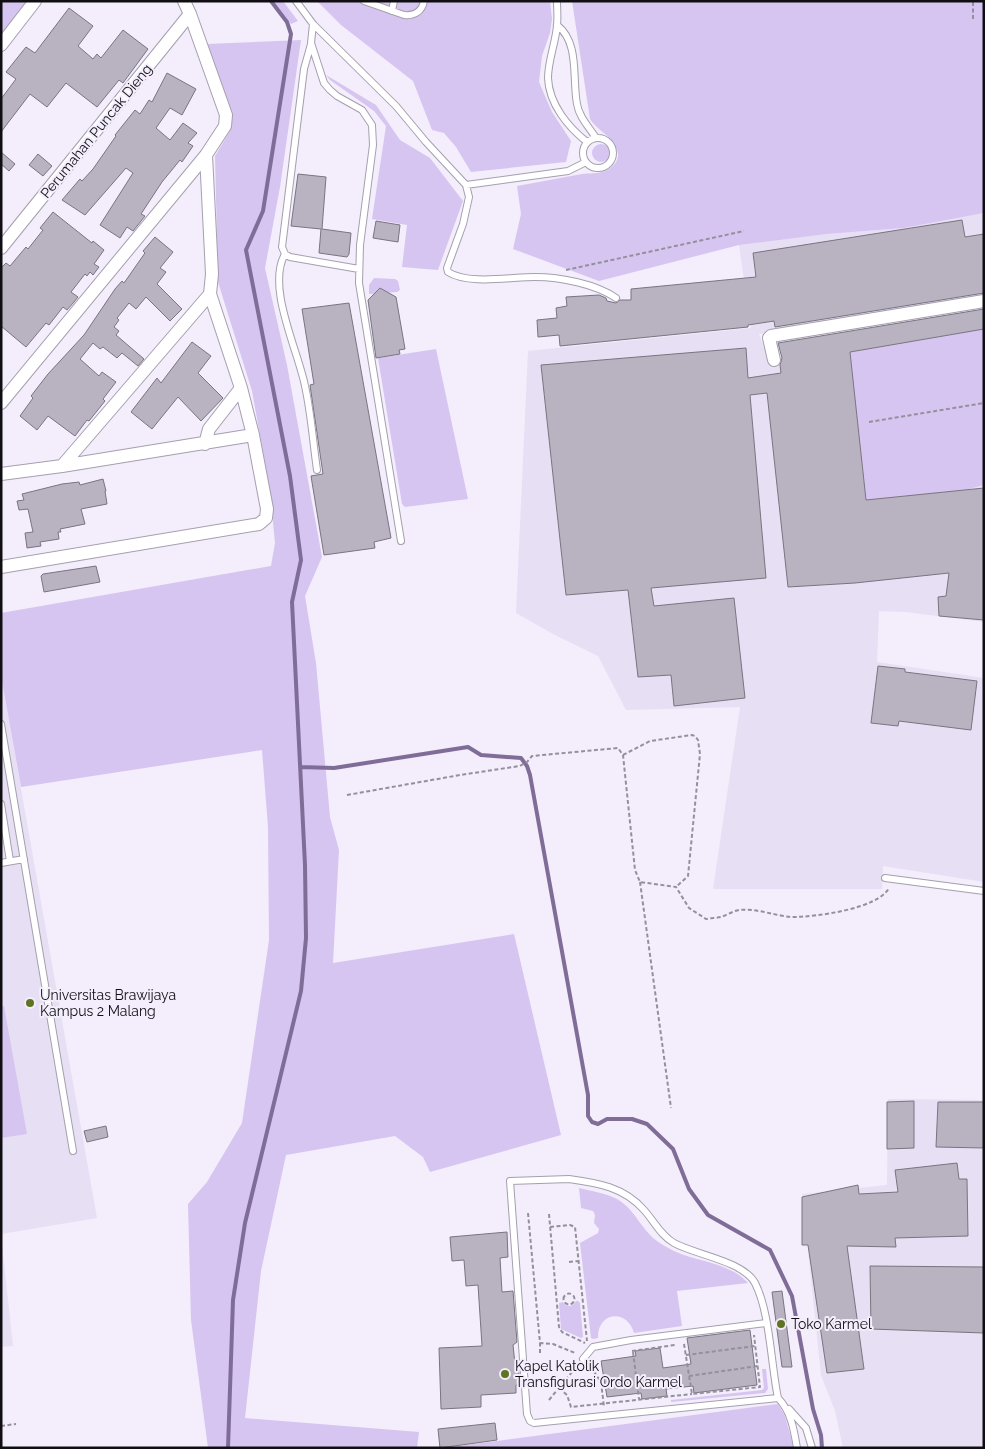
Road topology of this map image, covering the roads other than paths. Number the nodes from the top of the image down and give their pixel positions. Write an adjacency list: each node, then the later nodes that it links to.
1 (35, 1): 13 (street)
2 (184, 1): 9 (street)
3 (296, 1): 10 (lane)
4 (364, 1): 8 (lane)
5 (394, 1): 8 (lane)
6 (424, 1): 8 (lane)
7 (557, 1): 11 (lane)
8 (392, 11)
9 (190, 14): 16 (street); 19 (street, Perumahan Puncak Dieng)
10 (312, 24): 12 (lane); 18 (lane)
11 (558, 25): 14 (lane); 15 (lane)
12 (311, 43): 20 (lane); 21 (lane)
13 (1, 45)
14 (596, 138): 15 (lane); 17 (lane)
15 (588, 142): 17 (lane)
16 (206, 155): 22 (street); 27 (street)
17 (586, 162): 18 (lane)
18 (466, 185): 23 (lane)
19 (1, 248)
20 (285, 254): 21 (lane); 31 (lane)
21 (359, 268): 33 (lane)
22 (210, 294): 26 (street); 30 (street)
23 (616, 298)
24 (984, 301): 25 (street)
25 (774, 360)
26 (241, 388): 28 (street); 29 (street)
27 (1, 403)
28 (253, 435): 29 (street); 34 (street)
29 (204, 444): 30 (street)
30 (62, 466): 32 (street)
31 (317, 470)
32 (1, 474)
33 (401, 541)
34 (1, 567)
35 (1, 724): 38 (lane)
36 (1, 804): 37 (lane)
37 (4, 841): 39 (lane)
38 (24, 859): 39 (lane); 43 (lane)
39 (10, 862): 40 (lane)
40 (1, 863)
41 (888, 878): 42 (lane)
42 (984, 891)
43 (73, 1151)
44 (766, 1323): 45 (lane); 46 (lane); 46 (lane)
45 (583, 1359)
46 (778, 1398): 47 (lane)
47 (784, 1404): 48 (lane); 49 (lane)
48 (797, 1448)
49 (812, 1448)

